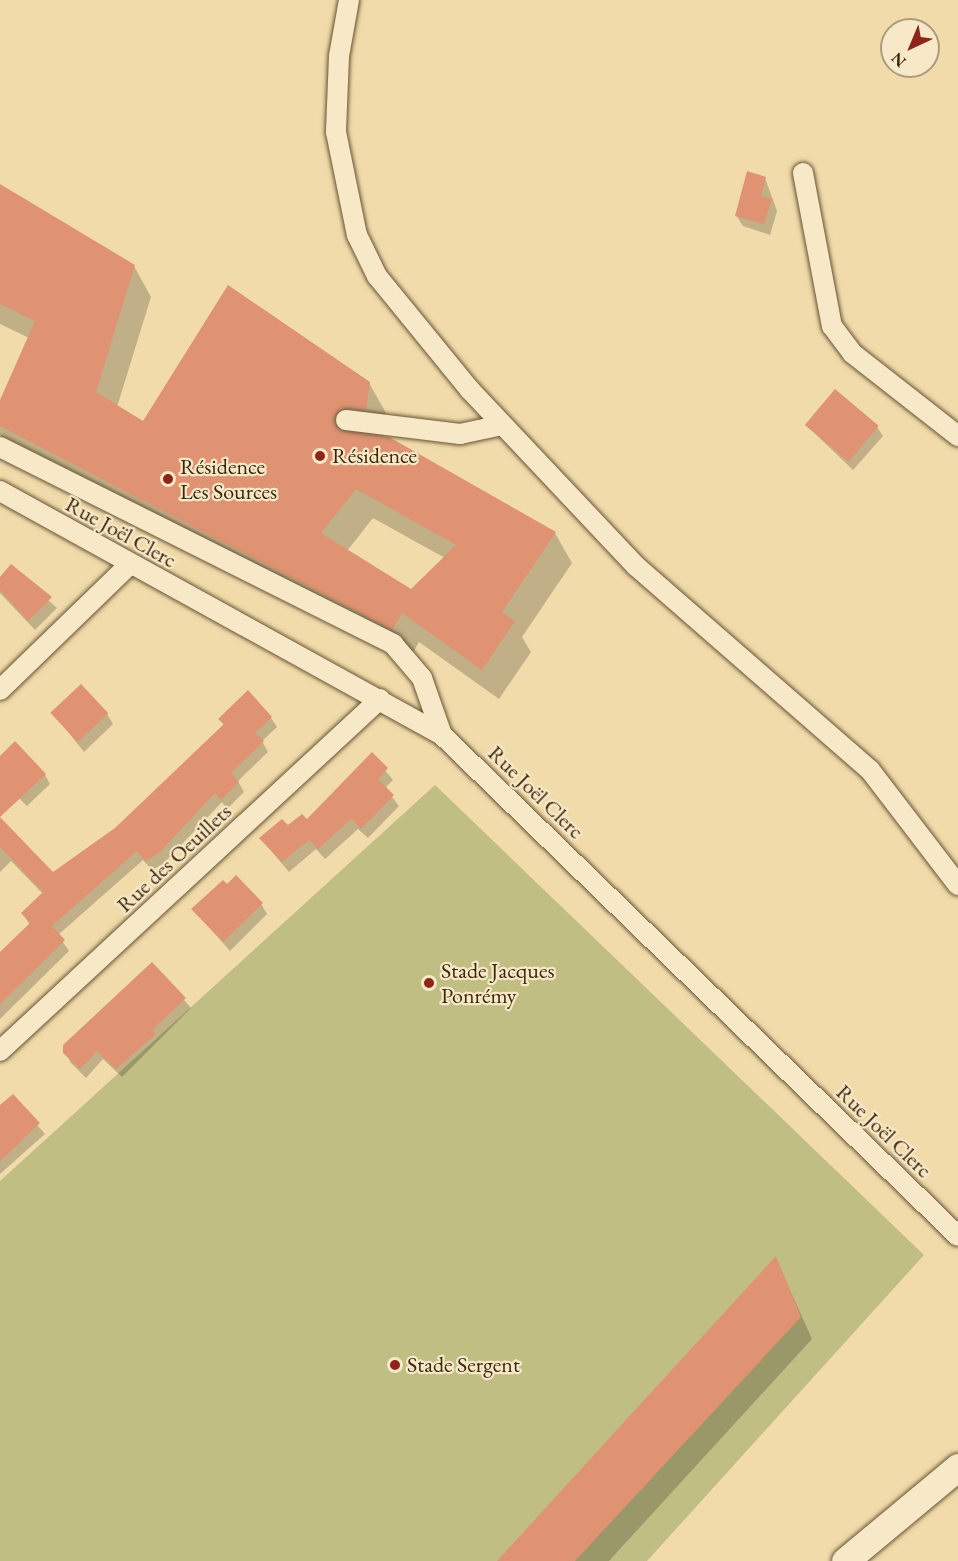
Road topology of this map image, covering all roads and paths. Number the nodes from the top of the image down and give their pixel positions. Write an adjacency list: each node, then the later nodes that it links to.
1 (349, 0): 4 (street)
2 (803, 172): 5 (street)
3 (346, 420): 4 (street)
4 (502, 425): 12 (street)
5 (958, 436)
6 (0, 447): 11 (street)
7 (0, 491): 8 (street, Rue Joël Clerc)
8 (129, 565): 9 (street); 10 (street, Rue Joël Clerc)
9 (0, 690)
10 (380, 699): 11 (street, Rue Joël Clerc); 13 (street, Rue des Oeuillets)
11 (442, 735): 14 (street, Rue Joël Clerc)
12 (958, 885)
13 (0, 1051)
14 (958, 1236)
15 (958, 1467): 16 (main road)
16 (845, 1561)

